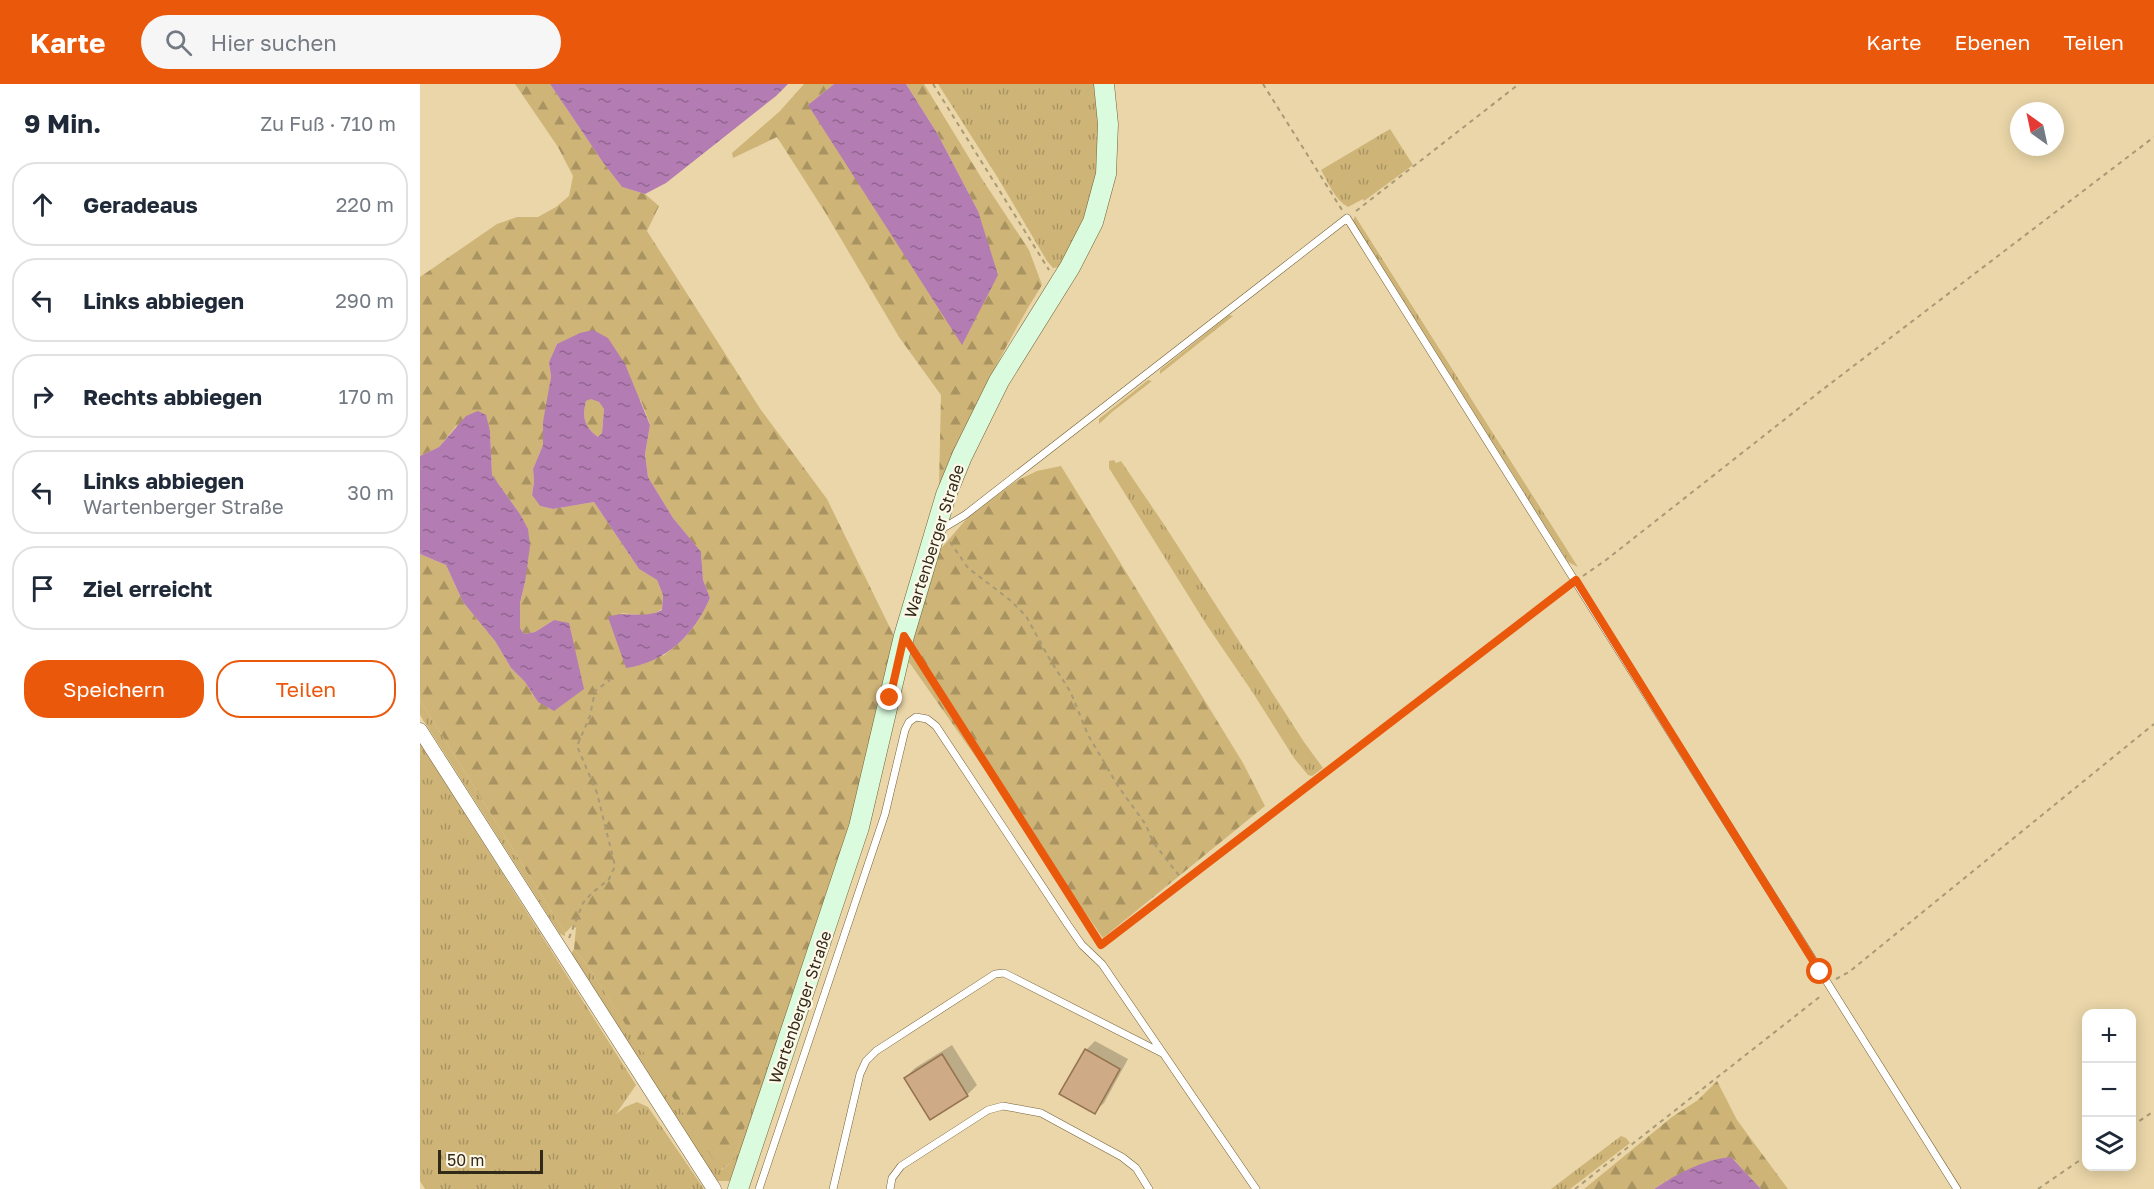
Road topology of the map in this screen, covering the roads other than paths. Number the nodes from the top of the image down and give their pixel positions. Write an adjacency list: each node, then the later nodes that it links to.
1 (1104, 84): 2 (main road, Wartenberger Straße)
2 (938, 531): 6 (main road, Wartenberger Straße); 12 (lane)
3 (420, 730): 5 (street)
4 (1164, 1054): 7 (lane); 8 (lane); 11 (lane)
5 (714, 1189)
6 (738, 1189)
7 (759, 1189)
8 (833, 1189)
9 (890, 1189): 10 (lane)
10 (1149, 1189)
11 (1256, 1189)
12 (1957, 1189)

